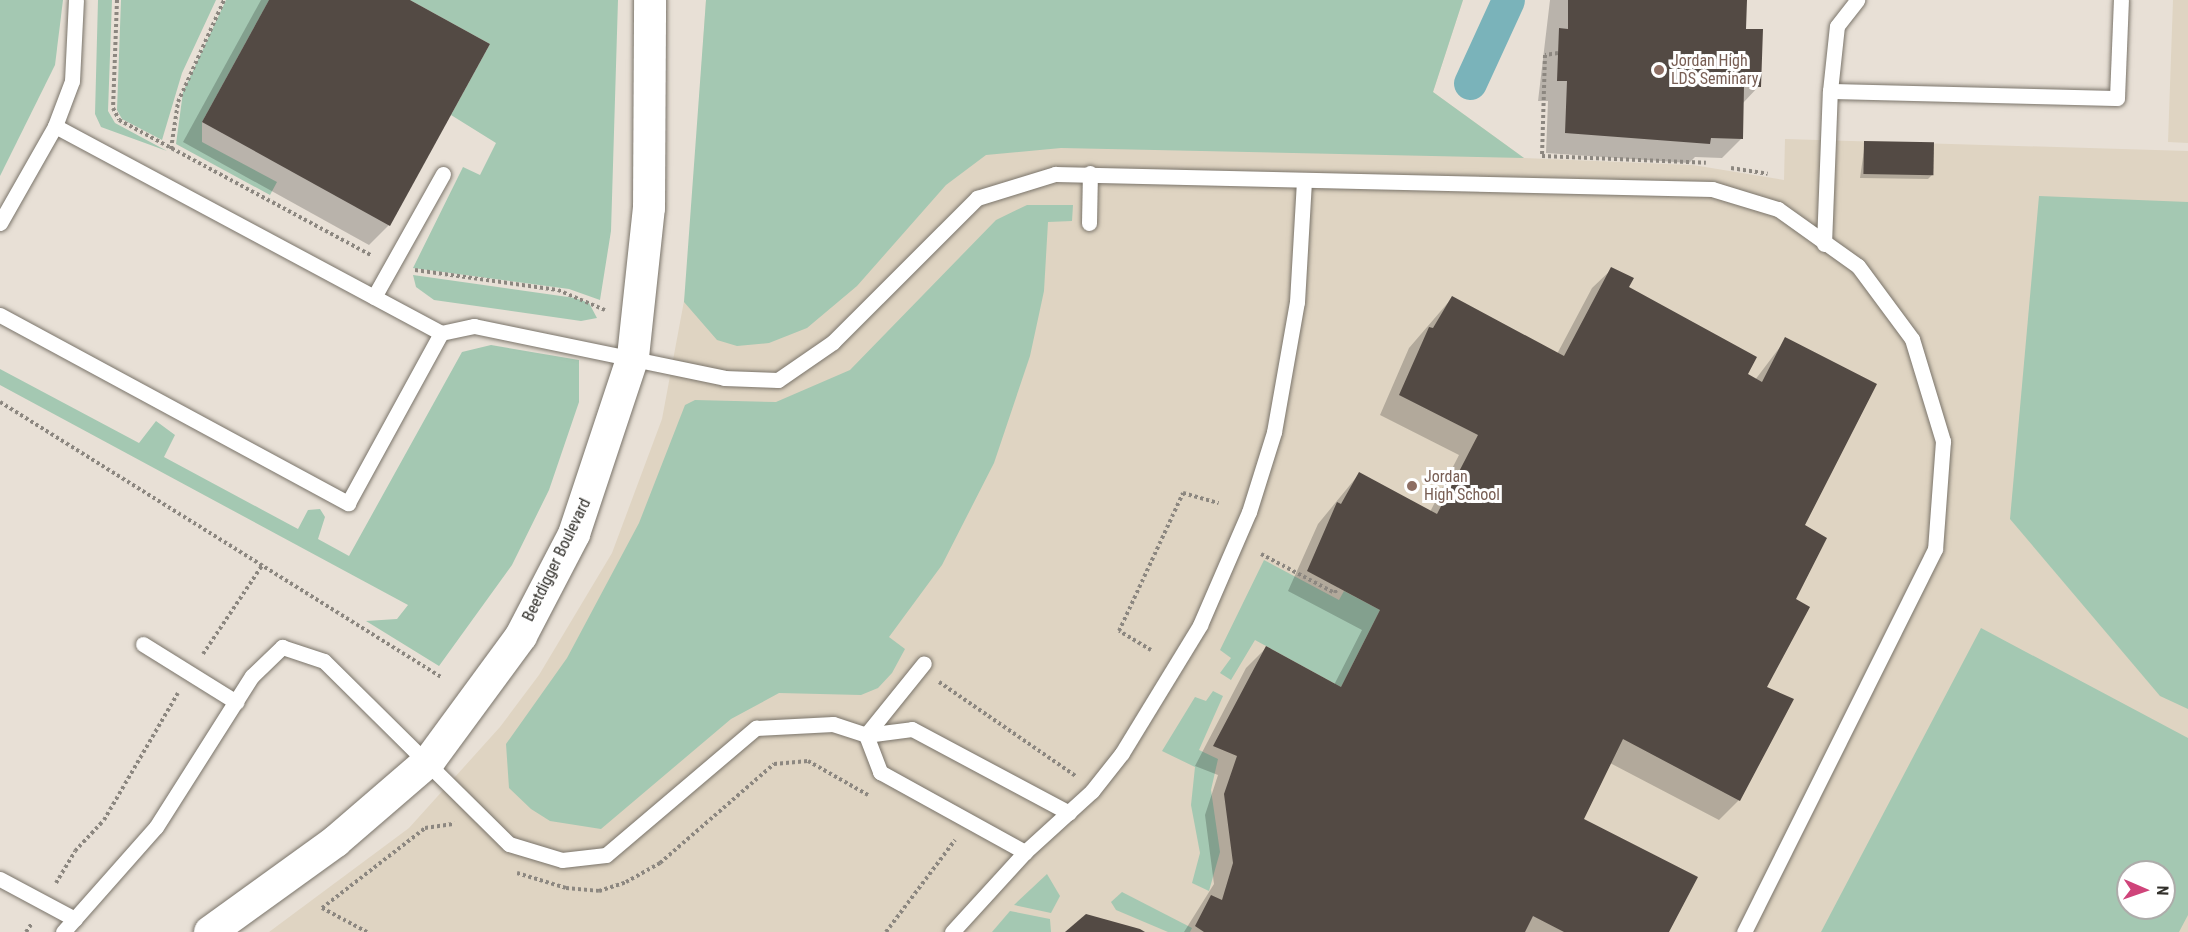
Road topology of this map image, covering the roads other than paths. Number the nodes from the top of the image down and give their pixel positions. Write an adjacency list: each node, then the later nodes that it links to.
1 (76, 0): 8 (lane)
2 (650, 0): 6 (street, Beetdigger Boulevard)
3 (672, 0): 6 (street, Beetdigger Boulevard)
4 (1857, 0): 7 (lane)
5 (2121, 0): 7 (lane)
6 (653, 58): 18 (street, Beetdigger Boulevard)
7 (1830, 91): 14 (lane)
8 (55, 126): 12 (lane); 15 (lane)
9 (1090, 173): 11 (lane); 13 (lane); 18 (lane)
10 (443, 174): 15 (lane)
11 (1304, 180): 14 (lane); 24 (lane)
12 (0, 223)
13 (1089, 223)
14 (1824, 244): 31 (lane)
15 (374, 297): 17 (lane)
16 (0, 315): 17 (lane)
17 (441, 333): 18 (lane)
18 (633, 357): 23 (street, Beetdigger Boulevard)
19 (143, 644): 21 (lane)
20 (921, 667): 22 (lane)
21 (236, 702): 23 (lane); 27 (lane)
22 (866, 735): 23 (lane); 24 (lane); 25 (lane)
23 (430, 760): 29 (street, Beetdigger Boulevard)
24 (1069, 813): 25 (lane)
25 (1025, 852): 30 (lane)
26 (0, 879): 27 (lane)
27 (75, 919): 28 (lane)
28 (63, 932)
29 (210, 932)
30 (952, 932)
31 (1744, 932)

